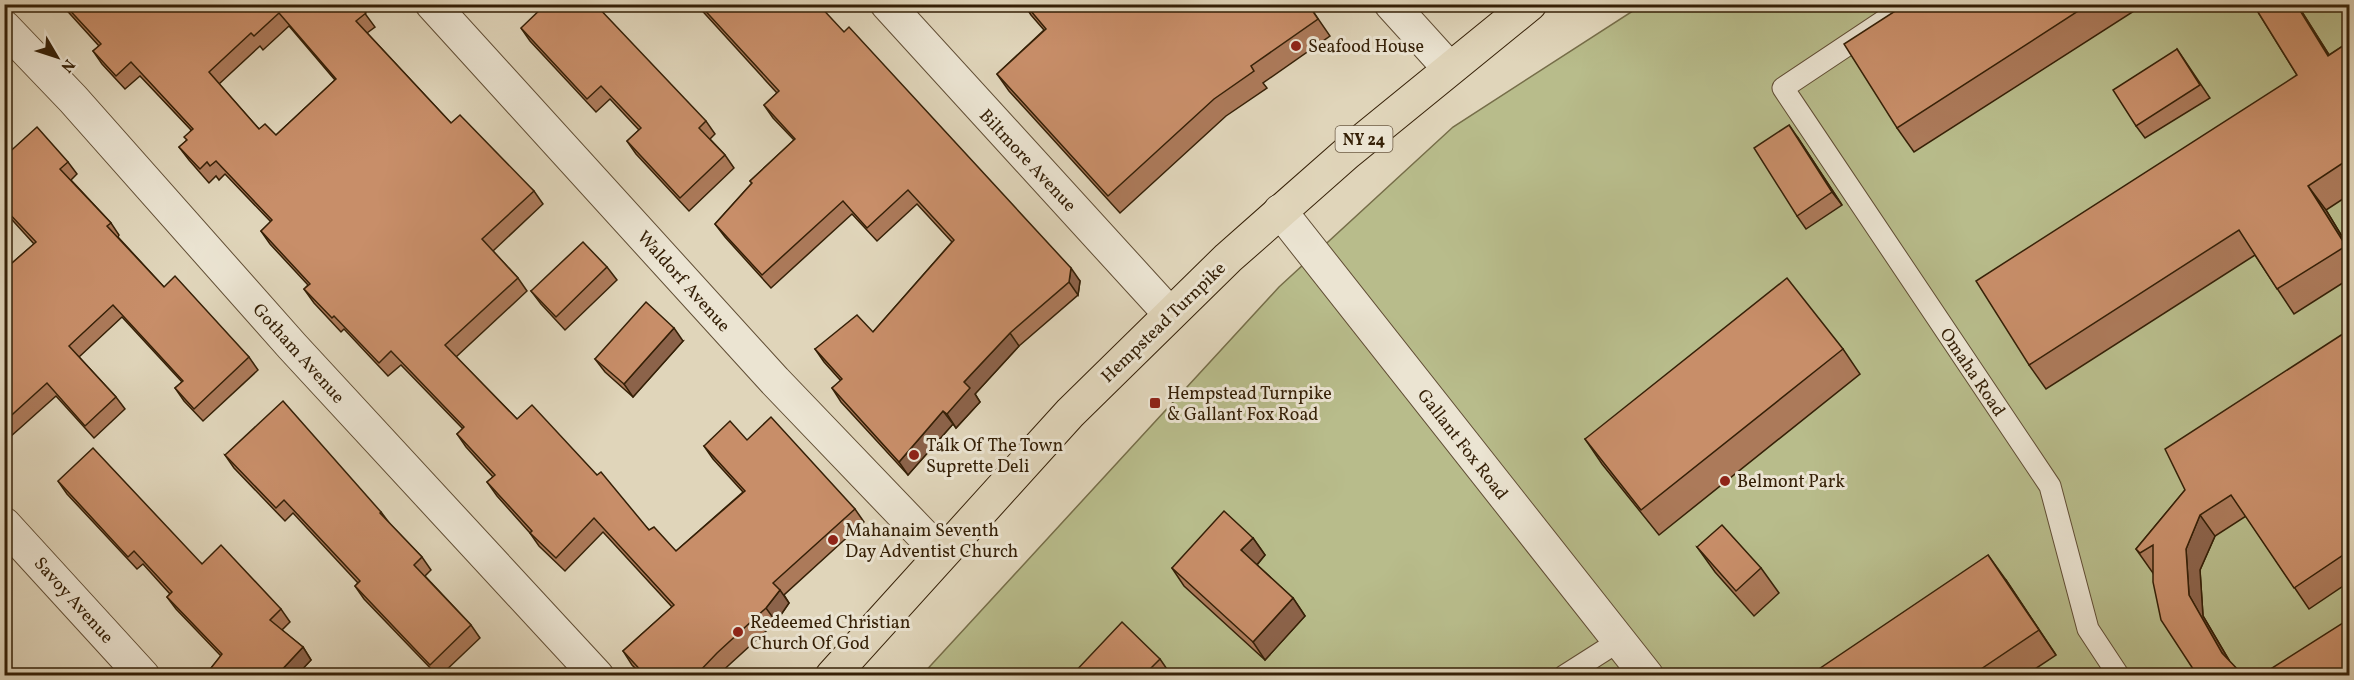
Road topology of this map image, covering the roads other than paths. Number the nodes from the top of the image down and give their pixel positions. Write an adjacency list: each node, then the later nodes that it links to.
1 (432, 4): 11 (street, Waldorf Avenue)
2 (887, 4): 9 (street, Biltmore Avenue)
3 (1391, 4): 7 (street)
4 (1909, 4): 18 (lane, Omaha Road)
5 (1519, 8): 7 (main road, Hempstead Turnpike / NY 24)
6 (4, 27): 14 (street, Gotham Avenue)
7 (1449, 68): 8 (main road, Hempstead Turnpike / NY 24)
8 (1280, 211): 9 (main road, Hempstead Turnpike / NY 24); 12 (street, Gallant Fox Road)
9 (1170, 314): 11 (main road, Hempstead Turnpike / NY 24)
10 (4, 524): 13 (street, Savoy Avenue)
11 (941, 554): 15 (main road, Hempstead Turnpike / NY 24)
12 (1619, 641): 16 (lane); 17 (street, Gallant Fox Road)
13 (143, 675)
14 (597, 675)
15 (832, 675)
16 (1564, 675)
17 (1647, 675)
18 (2119, 675)

